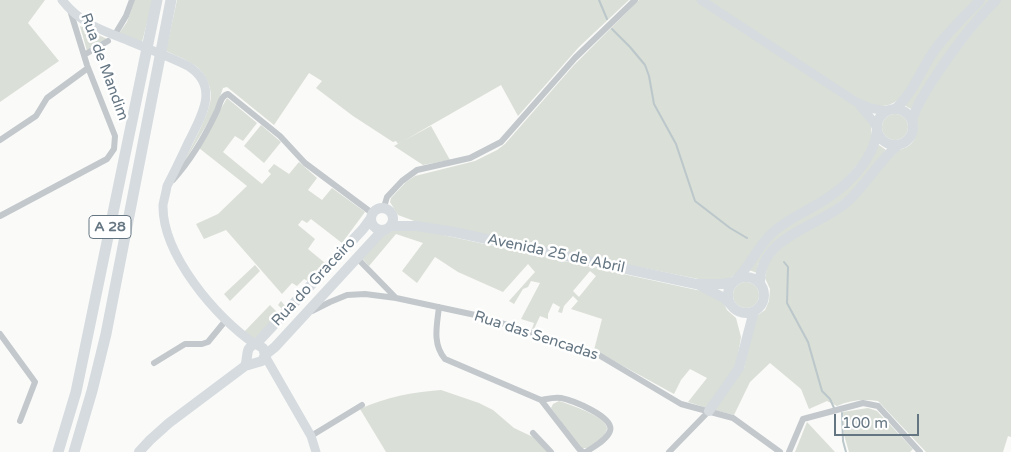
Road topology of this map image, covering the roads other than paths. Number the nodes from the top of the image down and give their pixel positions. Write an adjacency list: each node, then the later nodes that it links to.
1 (62, 0): 9 (street)
2 (132, 0): 10 (street)
3 (157, 0): 48 (highway, A 28)
4 (172, 0): 49 (highway, A 28)
5 (635, 0): 21 (street)
6 (701, 0): 14 (street)
7 (980, 0): 15 (main road)
8 (996, 0): 16 (main road)
9 (70, 10): 10 (street); 12 (street, Rua de Mandim)
10 (119, 34): 20 (street)
11 (108, 41): 12 (street)
12 (84, 55): 13 (street, Rua de Mandim)
13 (88, 68): 18 (street); 22 (street, Rua de Mandim)
14 (856, 102): 15 (street); 17 (street)
15 (890, 110): 16 (main road); 17 (main road)
16 (912, 121): 19 (main road)
17 (877, 129): 19 (main road); 27 (main road)
18 (0, 140)
19 (898, 145): 29 (main road)
20 (168, 186): 23 (street); 35 (street)
21 (388, 210): 23 (main road); 24 (main road, Avenida 25 de Abril); 25 (main road)
22 (0, 216)
23 (371, 216): 25 (main road); 36 (main road, Rua do Graceiro)
24 (416, 226): 25 (main road, Avenida 25 de Abril); 28 (main road, Avenida 25 de Abril)
25 (388, 228): 26 (main road)
26 (357, 258): 30 (street); 34 (main road)
27 (734, 281): 28 (main road, Avenida 25 de Abril); 29 (main road, Avenida 25 de Abril); 32 (main road)
28 (696, 284): 32 (main road, Avenida 25 de Abril)
29 (760, 284): 33 (main road)
30 (396, 298): 31 (street, Rua das Sencadas); 34 (street, Rua das Sencadas)
31 (439, 307): 42 (street); 44 (street, Rua das Sencadas)
32 (734, 308): 33 (main road); 39 (main road)
33 (754, 311): 39 (main road)
34 (304, 316): 38 (main road)
35 (226, 320): 40 (street); 41 (street)
36 (274, 324): 38 (main road); 40 (main road, Rua do Graceiro)
37 (0, 334): 45 (street)
38 (286, 334): 40 (main road)
39 (746, 338): 44 (main road)
40 (257, 353): 47 (street); 50 (main road)
41 (154, 362)
42 (541, 400): 53 (street); 53 (street)
43 (362, 405): 47 (street)
44 (709, 411): 54 (street); 55 (street, Rua das Sencadas)
45 (20, 421)
46 (533, 433): 52 (street)
47 (310, 436): 51 (street)
48 (58, 452)
49 (74, 452)
50 (139, 452)
51 (316, 452)
52 (551, 452)
53 (584, 452)
54 (669, 452)
55 (780, 452)
56 (789, 452): 57 (street)
57 (920, 452)

